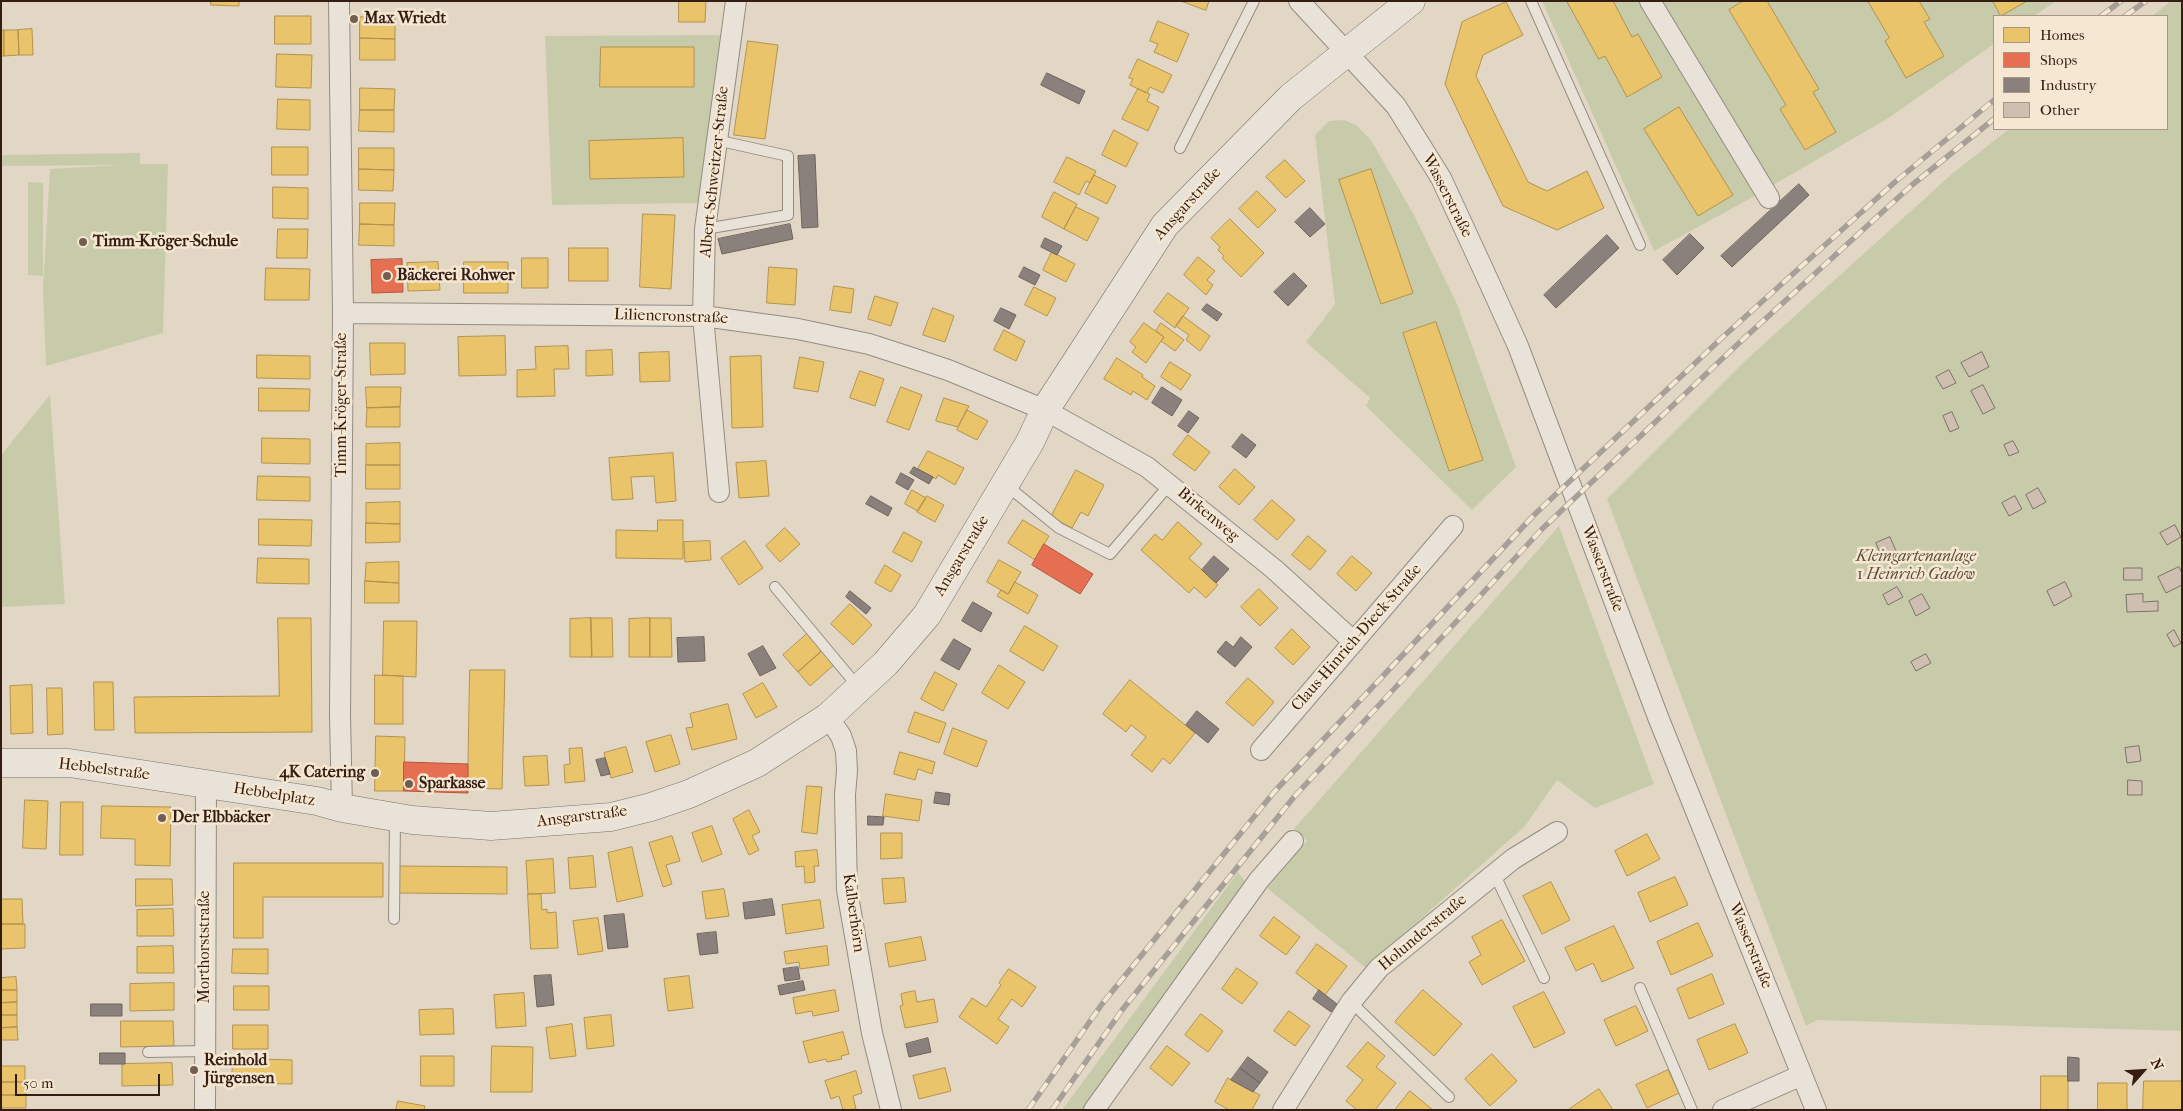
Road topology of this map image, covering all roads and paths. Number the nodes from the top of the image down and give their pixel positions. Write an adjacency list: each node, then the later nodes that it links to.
1 (340, 1): 14 (street, Timm-Kröger-Straße)
2 (736, 1): 9 (street, Albert-Schweitzer-Straße)
3 (1254, 1): 10 (lane)
4 (1299, 1): 8 (street, Wasserstraße)
5 (1411, 1): 8 (street, Ansgarstraße)
6 (1531, 1): 13 (lane)
7 (1650, 1): 11 (street)
8 (1347, 51): 16 (street, Ansgarstraße); 39 (street, Wasserstraße)
9 (716, 140): 12 (street, Albert-Schweitzer-Straße); 12 (lane)
10 (1180, 148)
11 (1769, 198)
12 (705, 229): 15 (street, Albert-Schweitzer-Straße)
13 (1640, 245)
14 (343, 313): 15 (street, Liliencronstraße); 28 (street, Timm-Kröger-Straße)
15 (703, 316): 16 (street, Liliencronstraße); 19 (street, Albert-Schweitzer-Straße)
16 (1045, 410): 17 (street, Ansgarstraße); 18 (street, Birkenweg)
17 (1005, 484): 18 (lane); 23 (street, Ansgarstraße)
18 (1170, 484): 22 (street, Birkenweg)
19 (719, 492)
20 (1453, 526): 22 (street, Claus-Hinrich-Dieck-Straße)
21 (775, 587): 23 (lane)
22 (1354, 642): 25 (street, Claus-Hinrich-Dieck-Straße)
23 (860, 688): 24 (street, Ansgarstraße)
24 (828, 718): 29 (street, Ansgarstraße); 42 (street, Kalberhörn)
25 (1261, 750)
26 (1, 763): 27 (street, Hebbelstraße)
27 (206, 784): 28 (street, Hebbelplatz); 37 (street, Morthorststraße)
28 (342, 808): 29 (street, Ansgarstraße)
29 (395, 817): 33 (lane)
30 (1557, 832): 32 (street, Holunderstraße)
31 (1293, 841): 43 (street)
32 (1494, 873): 34 (lane); 36 (street, Holunderstraße)
33 (394, 919)
34 (1544, 978)
35 (1640, 988): 45 (lane)
36 (1352, 1002): 40 (lane); 44 (street, Holunderstraße)
37 (205, 1051): 38 (lane); 41 (street, Morthorststraße)
38 (148, 1052)
39 (1802, 1075): 46 (street); 47 (street, Wasserstraße)
40 (1449, 1097)
41 (205, 1110)
42 (891, 1110)
43 (1094, 1110)
44 (1283, 1110)
45 (1692, 1110)
46 (1723, 1110)
47 (1816, 1110)

